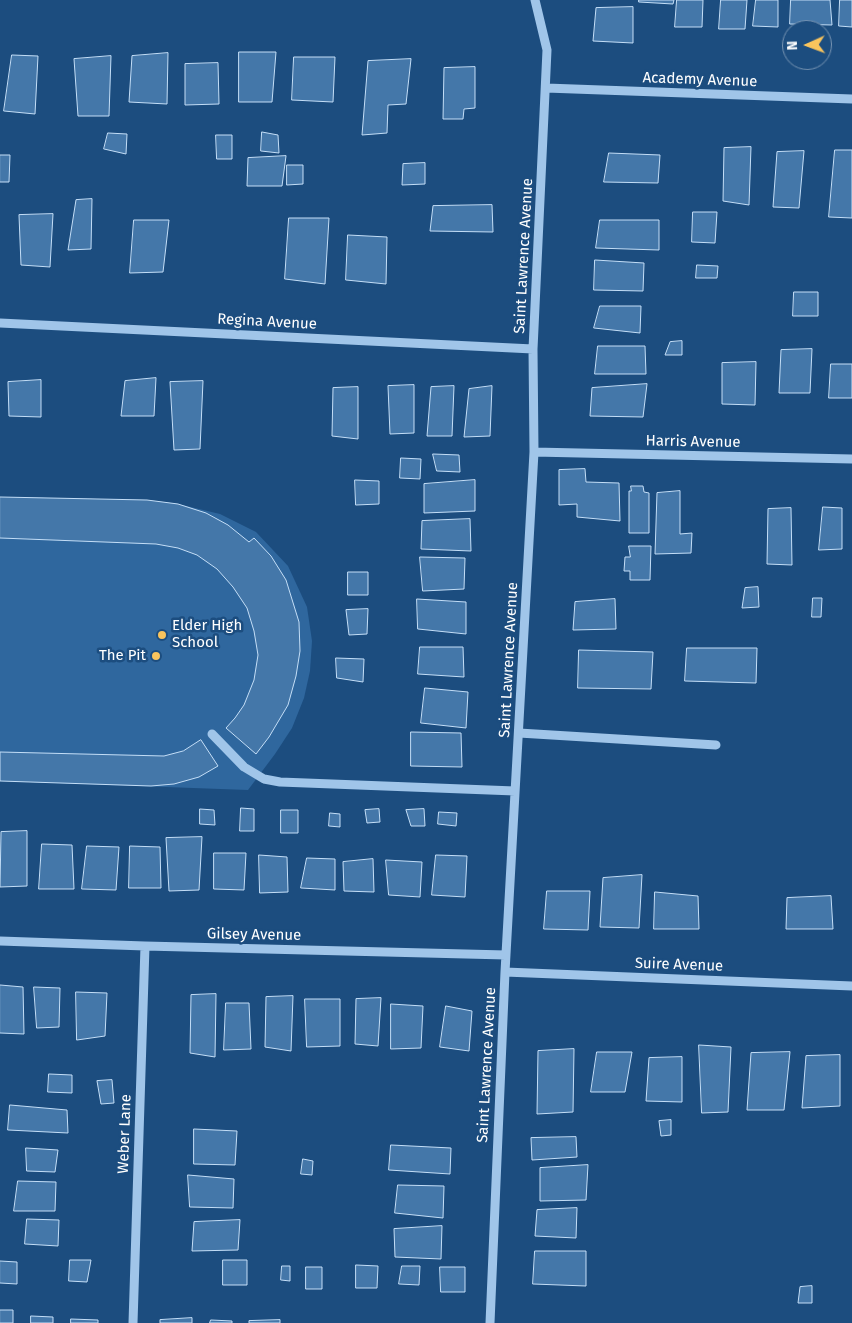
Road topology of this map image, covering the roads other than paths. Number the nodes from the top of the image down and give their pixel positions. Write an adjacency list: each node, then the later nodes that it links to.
1 (535, 0): 2 (street, Saint Lawrence Avenue)
2 (546, 88): 3 (street, Academy Avenue); 5 (street, Saint Lawrence Avenue)
3 (852, 99)
4 (0, 323): 5 (street, Regina Avenue)
5 (533, 349): 6 (street, Saint Lawrence Avenue)
6 (534, 452): 7 (street, Harris Avenue); 8 (street, Saint Lawrence Avenue)
7 (852, 458)
8 (518, 733): 10 (street); 11 (street, Saint Lawrence Avenue)
9 (212, 734): 11 (street)
10 (716, 745)
11 (515, 791): 14 (street, Saint Lawrence Avenue)
12 (0, 941): 13 (street, Gilsey Avenue)
13 (145, 946): 14 (street, Gilsey Avenue); 17 (street, Weber Lane)
14 (506, 955): 15 (street, Saint Lawrence Avenue)
15 (506, 972): 16 (street, Suire Avenue); 18 (street, Saint Lawrence Avenue)
16 (852, 986)
17 (133, 1323)
18 (490, 1323)

